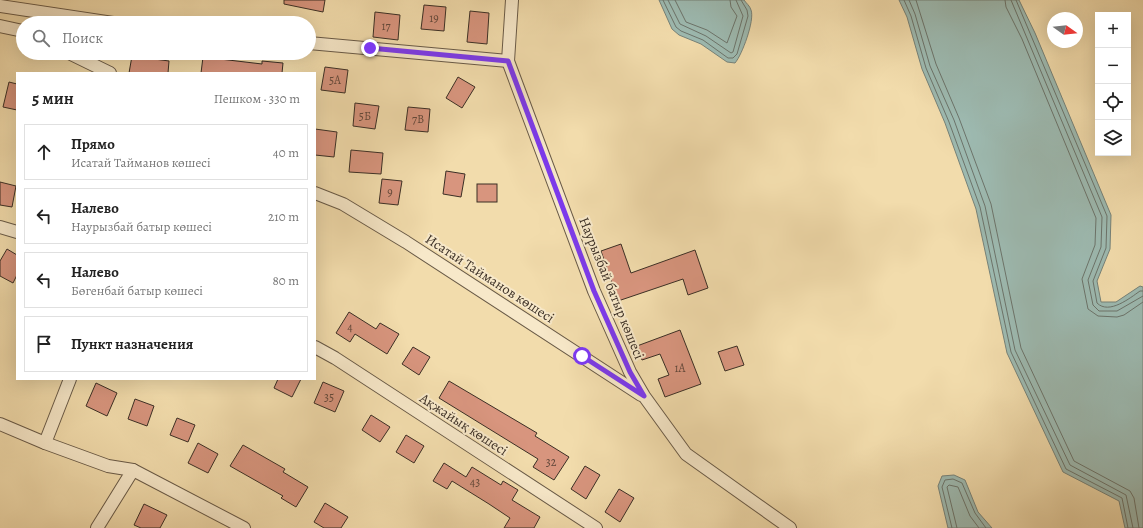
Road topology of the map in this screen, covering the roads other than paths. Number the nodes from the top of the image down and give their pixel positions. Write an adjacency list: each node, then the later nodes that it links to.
1 (512, 0): 8 (street, Наурызбай батыр көшесі)
2 (0, 6): 3 (street)
3 (66, 16)
4 (0, 26): 5 (street)
5 (16, 29)
6 (316, 44): 8 (street)
7 (83, 60): 9 (street)
8 (508, 61): 15 (street, Наурызбай батыр көшесі)
9 (108, 72)
10 (316, 193): 15 (street, Исатай Тайманов көшесі)
11 (0, 227): 12 (street)
12 (16, 232)
13 (316, 348): 21 (street, Ақжайық көшесі)
14 (70, 380): 17 (street)
15 (644, 396): 22 (street, Наурызбай батыр көшесі)
16 (0, 424): 17 (street)
17 (45, 443): 18 (street)
18 (133, 470): 19 (street); 20 (street)
19 (98, 528)
20 (244, 528)
21 (596, 528)
22 (790, 528)

